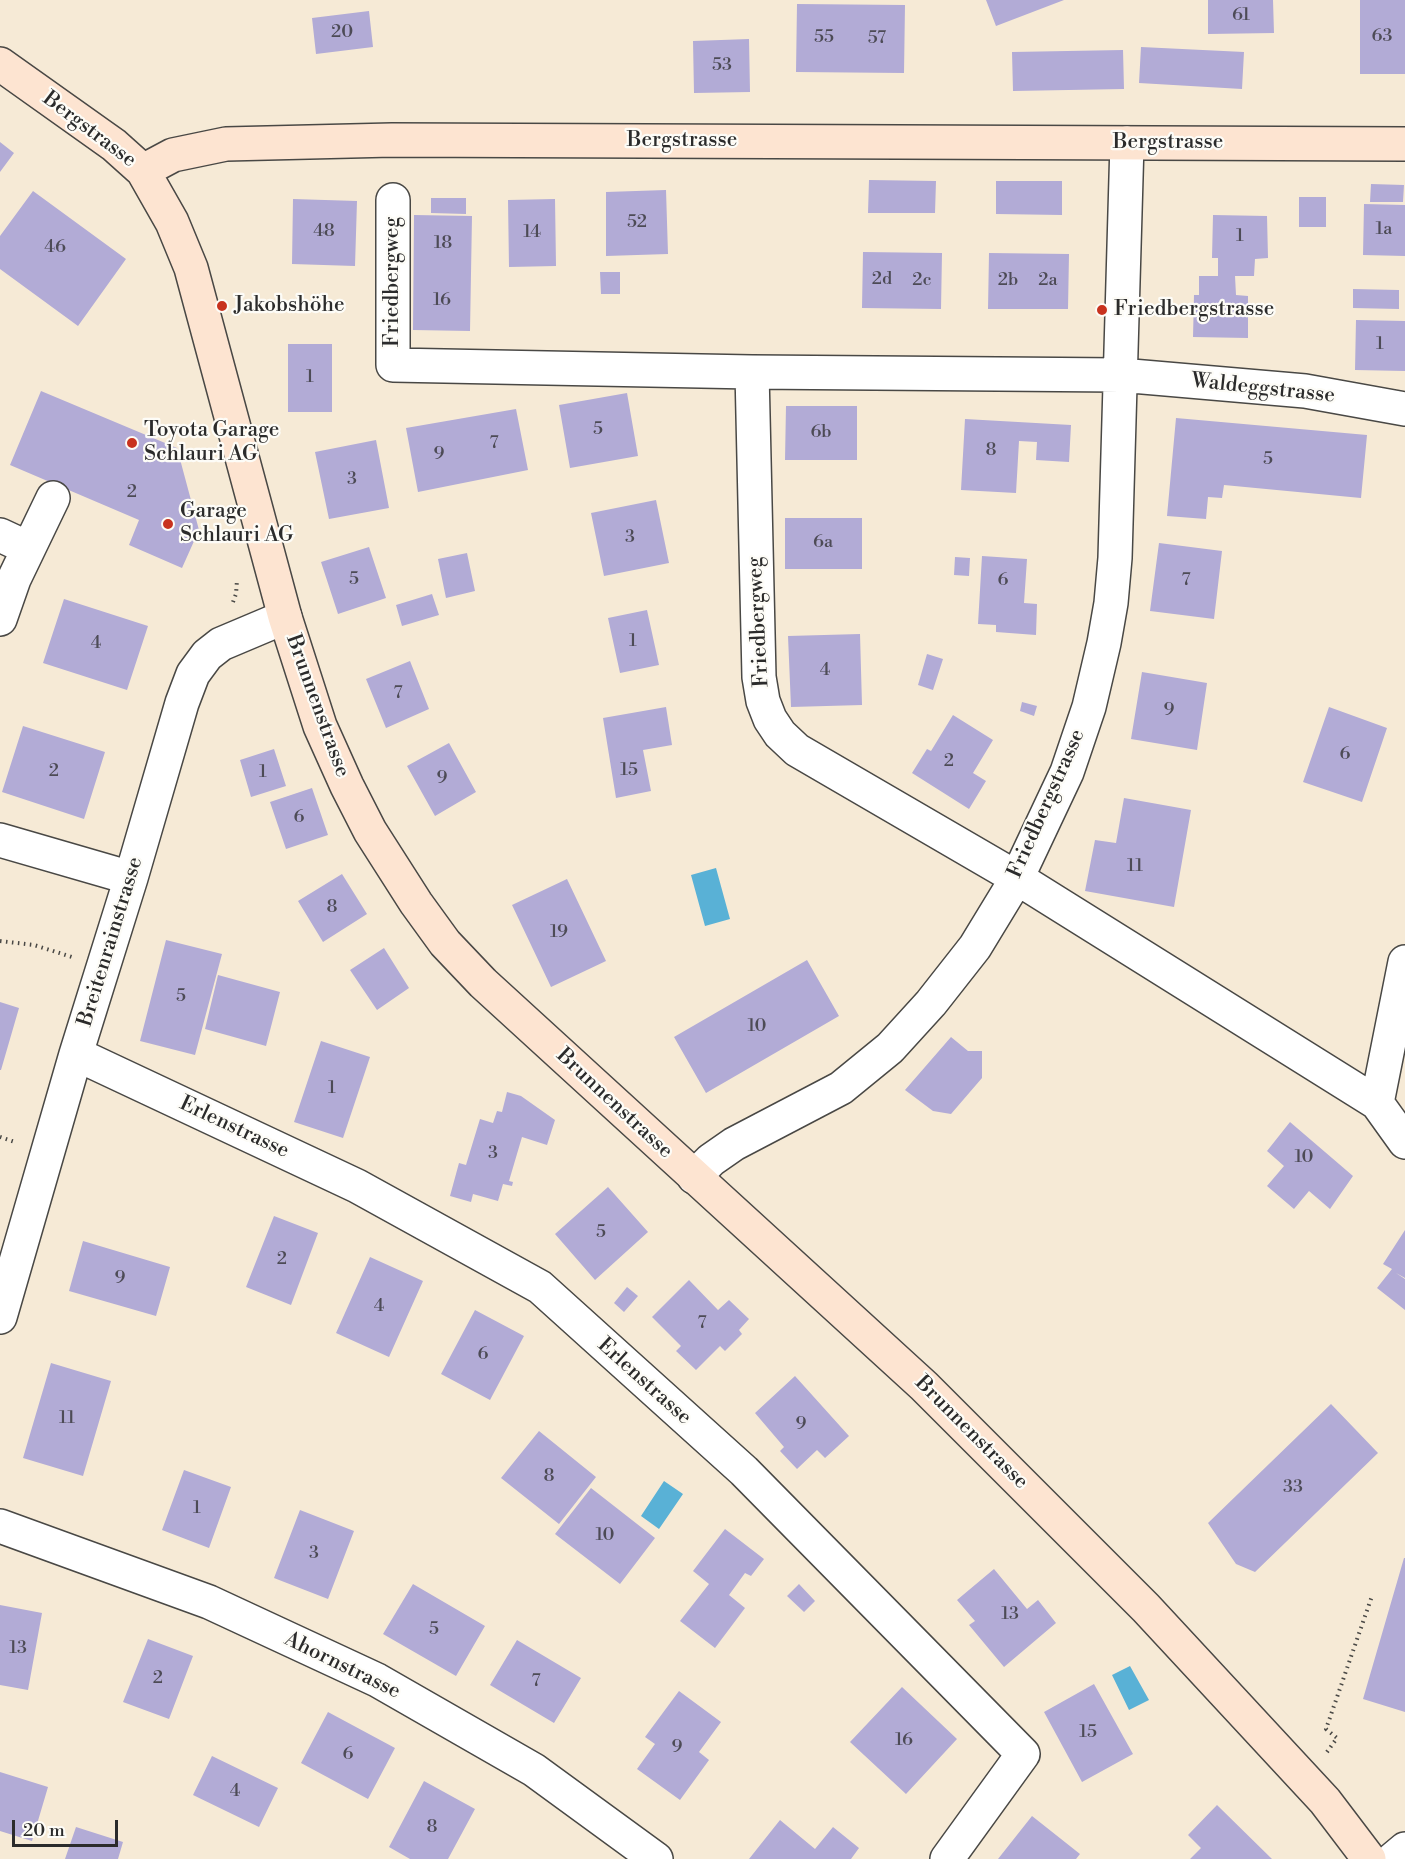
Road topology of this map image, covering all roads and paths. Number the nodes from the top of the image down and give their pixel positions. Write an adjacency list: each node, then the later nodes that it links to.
1 (0, 64): 4 (main road, Bergstrasse)
2 (1127, 143): 3 (main road, Bergstrasse); 4 (main road, Bergstrasse); 7 (street, Friedbergstrasse)
3 (1405, 144)
4 (143, 171): 11 (main road, Brunnenstrasse)
5 (393, 200): 6 (street, Friedbergweg)
6 (752, 372): 7 (street, Friedbergweg); 15 (street, Friedbergweg)
7 (1120, 375): 8 (street, Waldeggstrasse); 15 (street, Friedbergstrasse)
8 (1405, 409)
9 (53, 498): 10 (street)
10 (14, 542): 12 (street)
11 (285, 617): 14 (street, Breitenrainstrasse); 22 (main road, Brunnenstrasse)
12 (0, 619)
13 (0, 840): 14 (street)
14 (131, 878): 19 (street, Breitenrainstrasse)
15 (1017, 878): 20 (street, Friedbergweg); 22 (street, Friedbergstrasse)
16 (0, 941): 17 (path)
17 (78, 959)
18 (1405, 962): 20 (street)
19 (76, 1054): 23 (street, Breitenrainstrasse); 29 (street, Erlenstrasse)
20 (1377, 1103): 21 (street)
21 (1405, 1142)
22 (693, 1177): 30 (main road, Brunnenstrasse)
23 (0, 1317)
24 (0, 1526): 28 (street, Ahornstrasse)
25 (1371, 1596): 26 (path)
26 (1326, 1754)
27 (1405, 1849): 31 (street)
28 (656, 1859)
29 (947, 1859)
30 (1370, 1859)
31 (1393, 1859)

